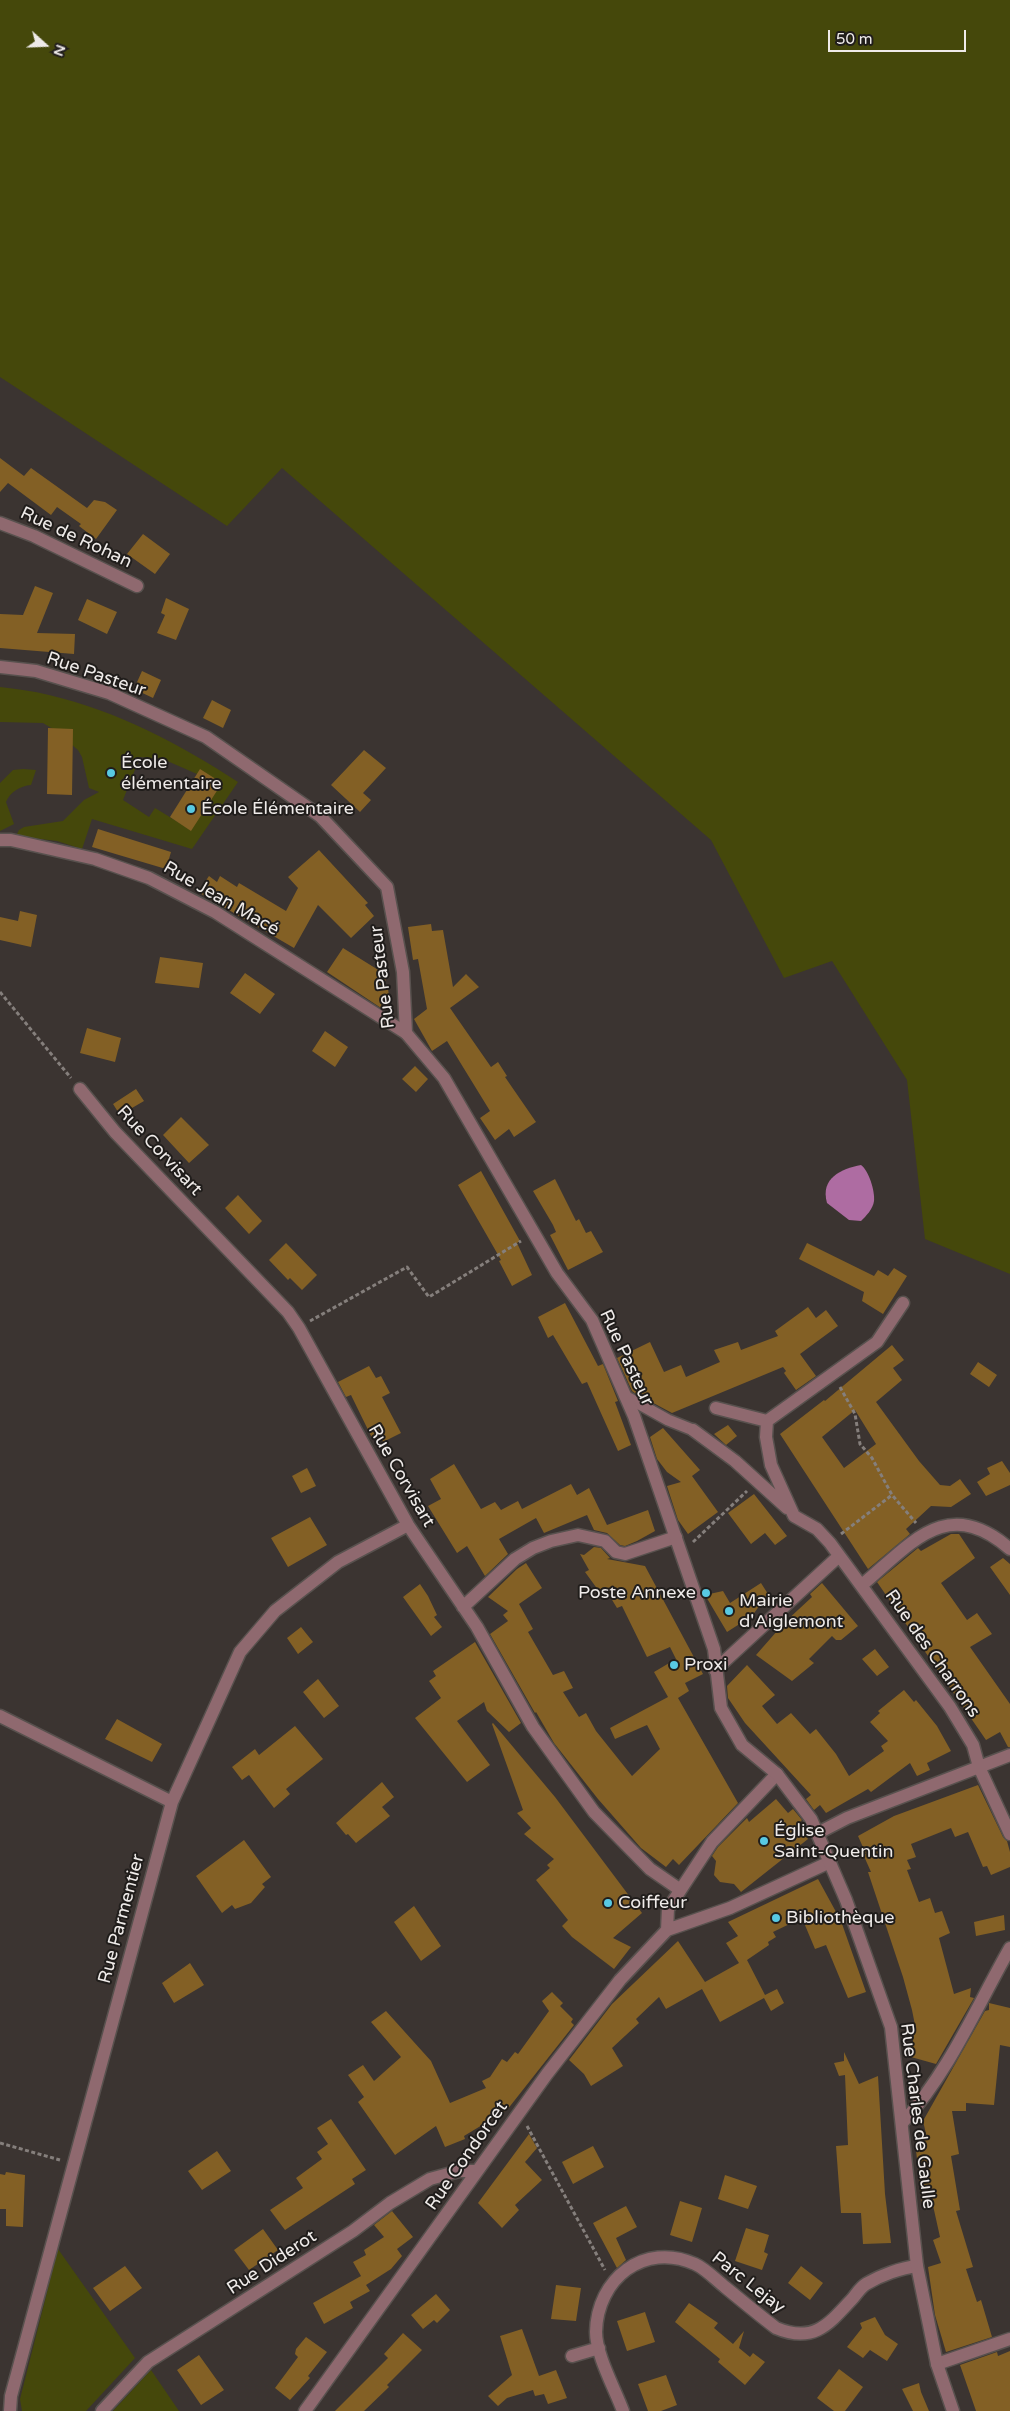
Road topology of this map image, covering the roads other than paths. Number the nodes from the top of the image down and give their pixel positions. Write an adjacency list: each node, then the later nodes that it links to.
1 (0, 523): 2 (street, Rue de Rohan)
2 (137, 586)
3 (0, 667): 5 (street, Rue Pasteur)
4 (0, 840): 5 (street, Rue Jean Macé)
5 (406, 1033): 8 (street, Rue Pasteur)
6 (80, 1089): 13 (street, Rue Corvisart)
7 (903, 1303): 10 (street)
8 (625, 1396): 11 (street); 14 (street, Rue Pasteur)
9 (716, 1408): 10 (street)
10 (767, 1422): 12 (street)
11 (693, 1430): 12 (street, Rue des Charrons)
12 (794, 1516): 16 (street, Rue des Charrons)
13 (408, 1525): 18 (street, Rue Corvisart); 24 (street, Rue Parmentier)
14 (676, 1537): 18 (street); 19 (street, Rue Pasteur)
15 (1010, 1549): 17 (street)
16 (839, 1556): 17 (street, Rue des Charrons); 19 (street)
17 (862, 1585): 22 (street, Rue des Charrons)
18 (464, 1607): 28 (street, Rue Corvisart)
19 (716, 1670): 23 (street, Rue Charles de Gaulle)
20 (0, 1716): 24 (street)
21 (1010, 1754): 22 (street)
22 (979, 1767): 25 (street); 26 (street, Rue des Charrons)
23 (776, 1774): 25 (street, Rue Charles de Gaulle); 28 (street)
24 (172, 1802): 38 (street, Rue Parmentier)
25 (818, 1833): 27 (street, Rue Charles de Gaulle)
26 (1010, 1834)
27 (830, 1862): 29 (street, Rue Condorcet); 31 (street, Rue Charles de Gaulle)
28 (679, 1889): 29 (street)
29 (667, 1930): 32 (street, Rue Condorcet)
30 (1010, 1948): 31 (street)
31 (902, 2122): 33 (street, Rue Charles de Gaulle)
32 (476, 2171): 39 (street, Rue Diderot); 40 (street, Rue Condorcet)
33 (917, 2266): 35 (street, Parc Lejay); 37 (street, Rue Charles de Gaulle)
34 (1010, 2339): 37 (street)
35 (599, 2348): 36 (street); 41 (street, Parc Lejay)
36 (572, 2356)
37 (937, 2364): 42 (street, Rue Charles de Gaulle)
38 (10, 2411)
39 (102, 2411)
40 (305, 2411)
41 (623, 2411)
42 (953, 2411)

